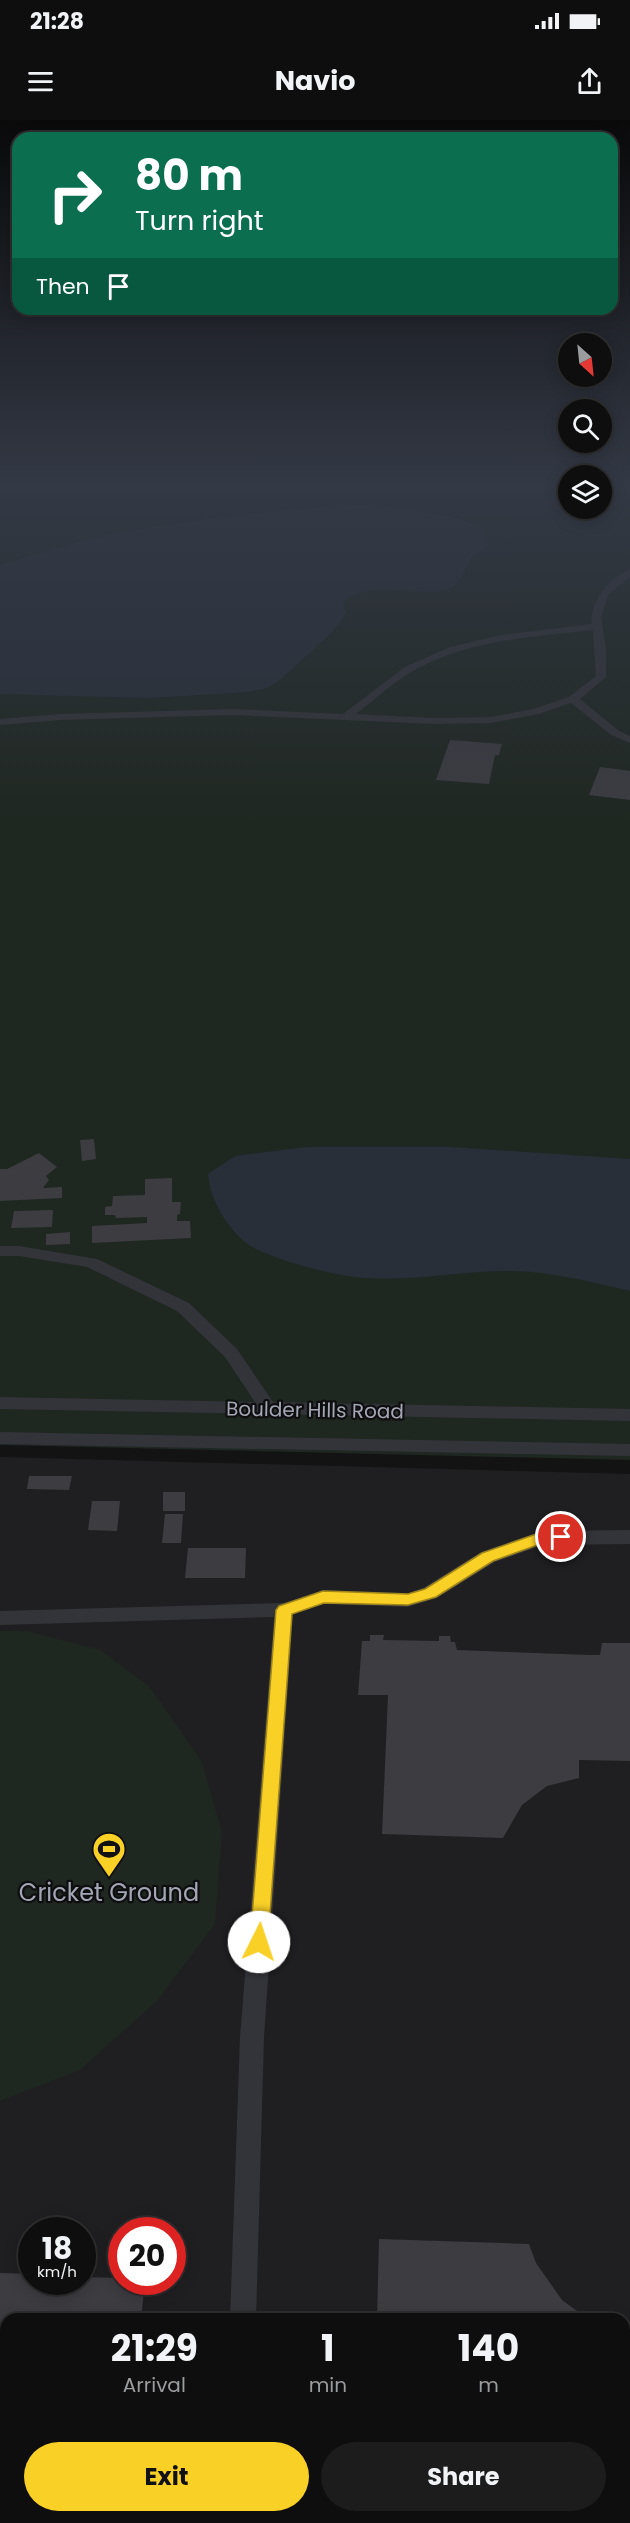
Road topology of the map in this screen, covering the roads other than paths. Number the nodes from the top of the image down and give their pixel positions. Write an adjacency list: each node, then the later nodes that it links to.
1 (601, 602): 2 (lane)
2 (597, 627): 3 (lane); 4 (lane)
3 (573, 699): 4 (lane); 6 (lane)
4 (347, 716): 5 (lane)
5 (0, 722)
6 (630, 740)
7 (0, 1251): 9 (lane)
8 (0, 1403): 9 (lane, Boulder Hills Road)
9 (269, 1410): 10 (lane, Boulder Hills Road)
10 (630, 1416)
11 (0, 1438): 12 (lane, Boulder Hills Road)
12 (630, 1450)
13 (630, 1537): 14 (lane)
14 (284, 1610): 15 (lane); 16 (lane)
15 (0, 1618)
16 (243, 2313)

